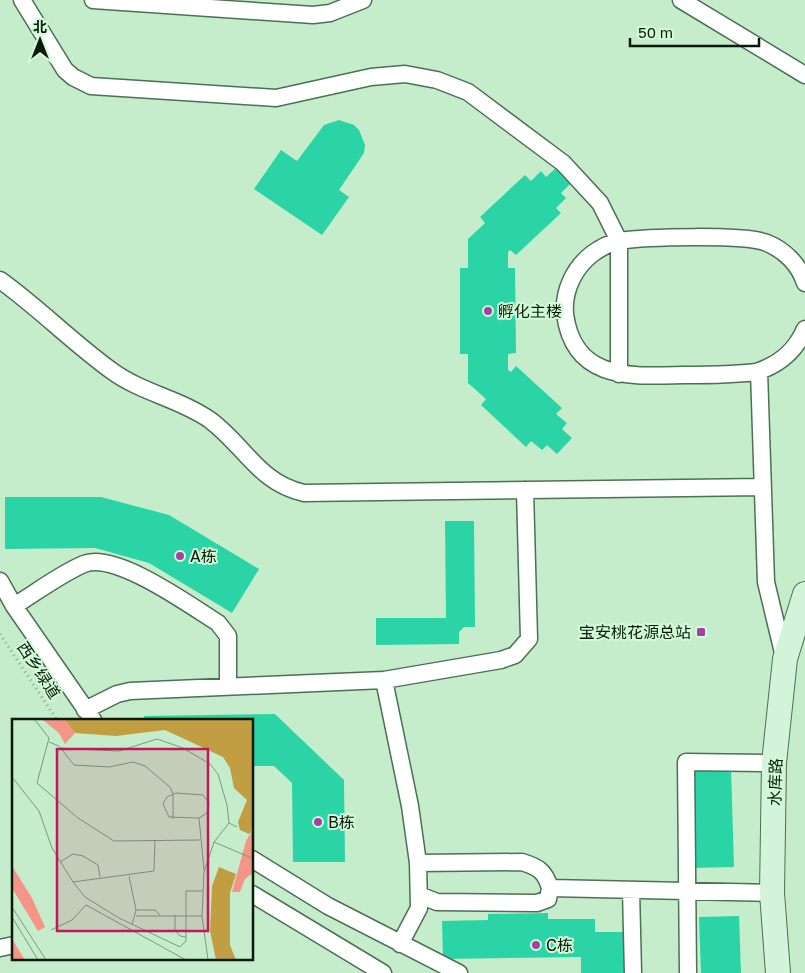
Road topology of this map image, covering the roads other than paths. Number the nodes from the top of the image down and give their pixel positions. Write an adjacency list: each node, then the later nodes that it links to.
1 (22, 0): 6 (street)
2 (94, 0): 3 (street)
3 (363, 0)
4 (681, 0): 5 (street)
5 (805, 75)
6 (619, 241): 8 (street); 11 (street); 11 (street)
7 (0, 280): 13 (street)
8 (805, 282)
9 (805, 329): 10 (street)
10 (759, 371): 11 (street); 12 (street)
11 (619, 374)
12 (763, 487): 13 (street); 17 (street)
13 (524, 490): 18 (street)
14 (0, 581): 16 (street)
15 (805, 594): 17 (street, 水库路)
16 (14, 606): 19 (street); 20 (street)
17 (785, 659): 21 (street, 水库路)
18 (384, 680): 19 (street); 23 (street)
19 (228, 687): 20 (street)
20 (89, 715)
21 (774, 763): 26 (street); 27 (street, 水库路)
22 (254, 860): 30 (street)
23 (418, 863): 24 (street); 29 (street)
24 (550, 888): 25 (street); 29 (street)
25 (630, 890): 26 (street); 33 (street)
26 (687, 892): 27 (street); 34 (street)
27 (772, 893): 35 (street, 水库路)
28 (254, 895): 31 (street)
29 (419, 895): 30 (street)
30 (400, 944): 32 (street)
31 (383, 973)
32 (459, 973)
33 (632, 973)
34 (688, 973)
35 (778, 973)

